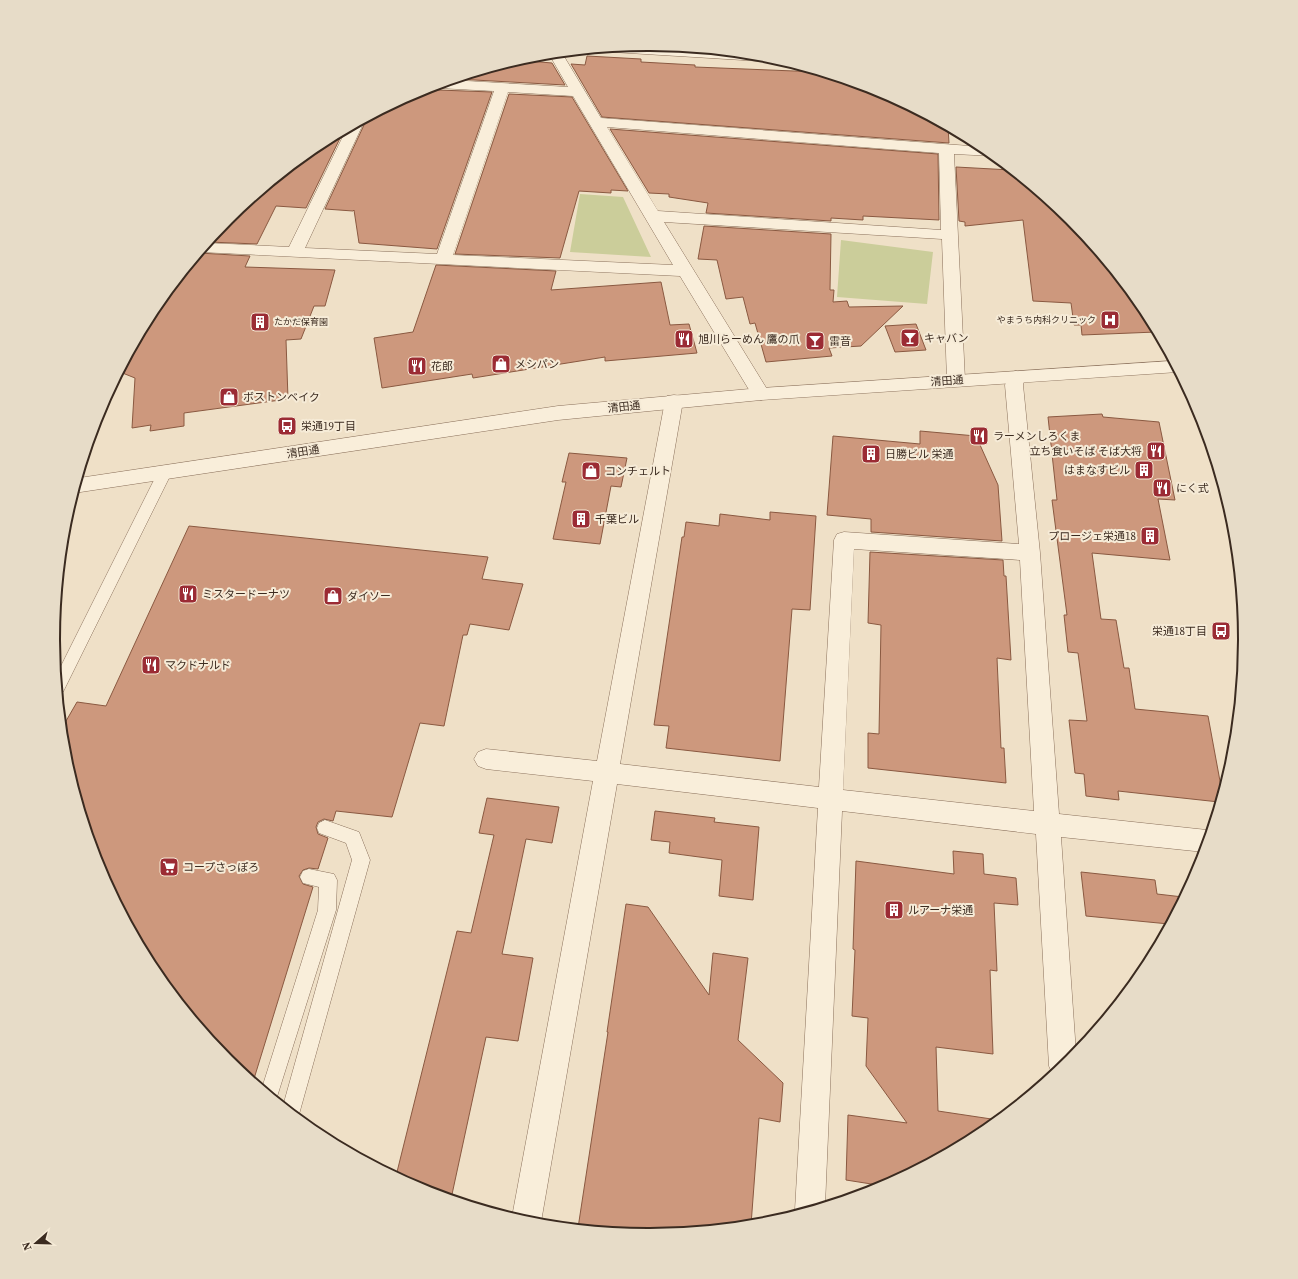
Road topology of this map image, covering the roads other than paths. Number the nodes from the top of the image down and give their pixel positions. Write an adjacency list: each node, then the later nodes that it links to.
1 (670, 52): 2 (street)
2 (702, 53)
3 (558, 58): 6 (street)
4 (453, 85): 5 (street)
5 (502, 88): 6 (street); 15 (street)
6 (578, 92): 7 (street)
7 (596, 122): 9 (street); 11 (street)
8 (352, 132): 14 (street)
9 (946, 149): 10 (street); 12 (street)
10 (978, 151)
11 (653, 216): 12 (street); 16 (street)
12 (950, 235): 19 (street)
13 (210, 248): 14 (street)
14 (295, 252): 15 (street)
15 (443, 260): 16 (street)
16 (685, 271): 20 (street)
17 (1171, 367): 18 (street, 清田通)
18 (1016, 377): 19 (street, 清田通); 24 (street)
19 (956, 380): 20 (street, 清田通)
20 (761, 394): 21 (street, 清田通)
21 (674, 402): 22 (street, 清田通); 27 (street)
22 (165, 472): 23 (street, 清田通); 25 (lane)
23 (82, 485)
24 (1030, 553): 28 (street); 29 (street)
25 (62, 679)
26 (486, 759): 27 (street)
27 (608, 772): 28 (street); 37 (street)
28 (831, 799): 29 (street); 36 (street)
29 (1046, 825): 31 (street); 33 (street)
30 (325, 828): 35 (lane)
31 (1202, 840)
32 (309, 877): 34 (lane)
33 (1062, 1058)
34 (271, 1090)
35 (292, 1107)
36 (810, 1205)
37 (527, 1215)

